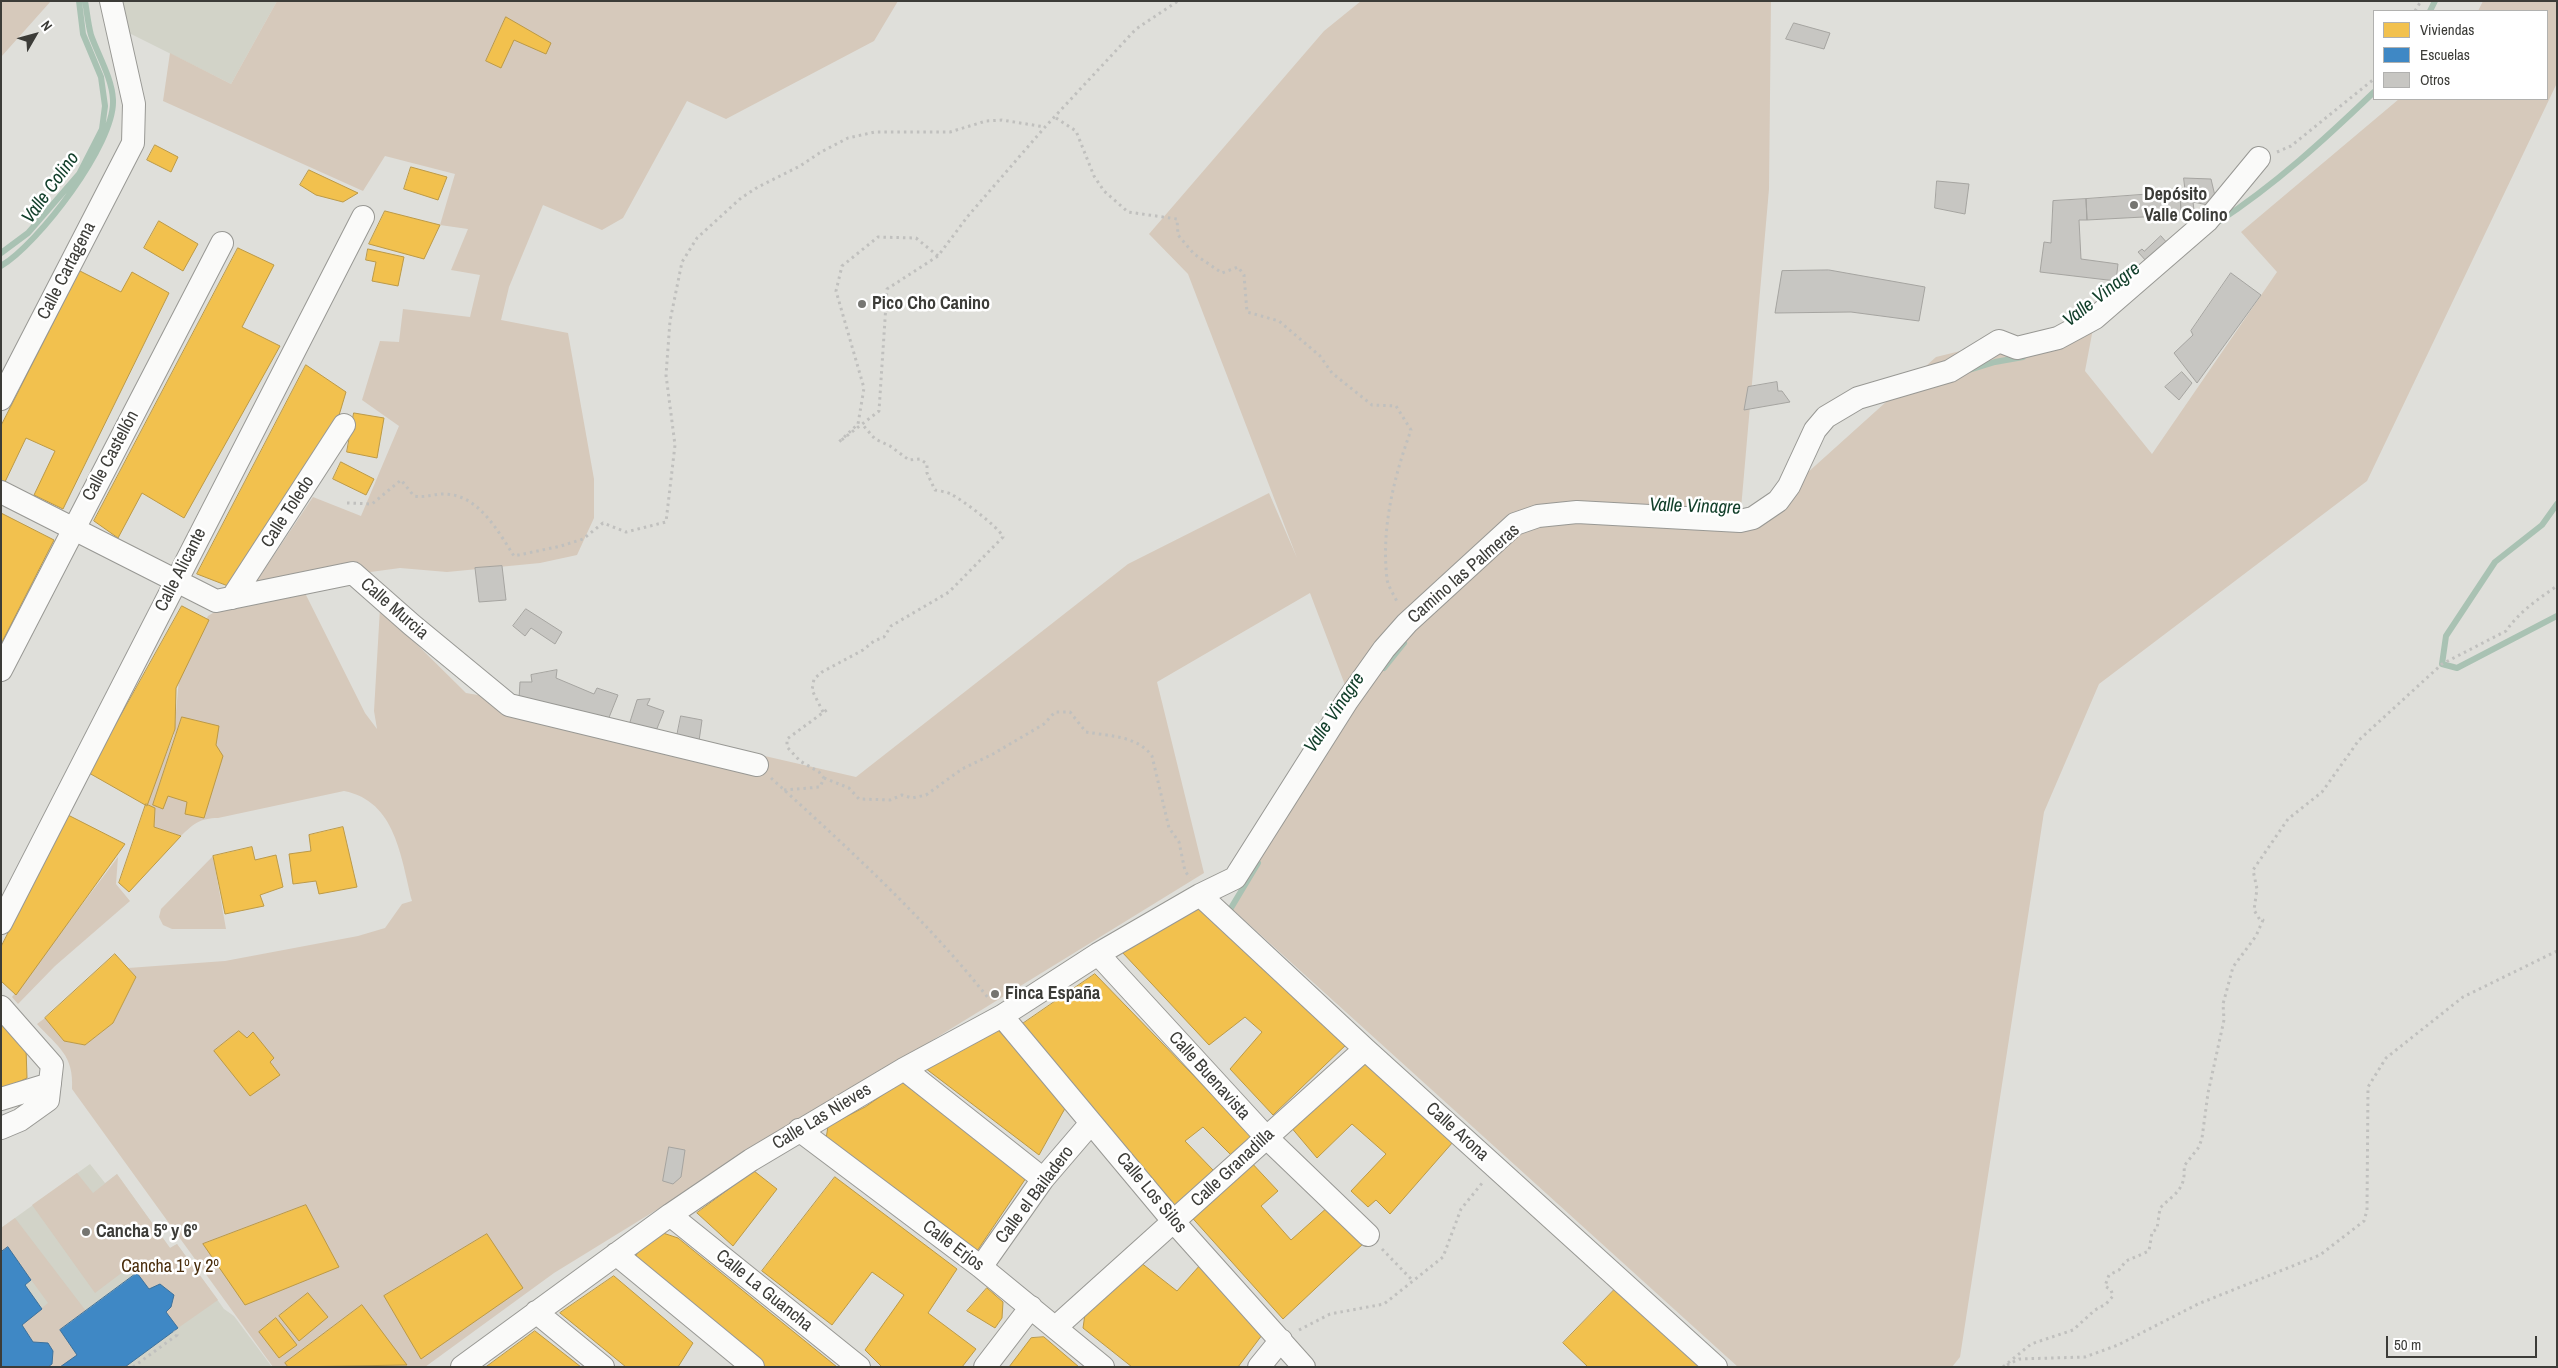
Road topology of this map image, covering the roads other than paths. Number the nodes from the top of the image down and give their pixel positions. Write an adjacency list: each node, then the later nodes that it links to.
1 (111, 1): 5 (street, Calle Cartagena)
2 (2259, 158): 14 (street, Camino las Palmeras)
3 (363, 217): 10 (street, Calle Alicante)
4 (222, 243): 9 (street, Calle Castellón)
5 (10, 361): 6 (street, Calle Cartagena)
6 (1, 399)
7 (344, 425): 11 (street, Calle Toledo)
8 (1, 492): 9 (street, Calle Murcia)
9 (73, 529): 10 (street, Calle Murcia); 12 (street, Calle Castellón)
10 (175, 582): 11 (street, Calle Murcia); 15 (street, Calle Alicante)
11 (232, 598): 13 (street, Calle Murcia)
12 (1, 670)
13 (757, 766)
14 (1200, 895): 16 (street, Calle Las Nieves); 19 (street, Calle Arona)
15 (1, 924)
16 (1098, 954): 18 (street, Calle Las Nieves); 26 (street, Calle Buenavista)
17 (1, 1007): 21 (street)
18 (1002, 1016): 20 (street, Calle Las Nieves); 23 (street, Calle Los Silos)
19 (1365, 1049): 26 (street, Calle Granadilla); 45 (street, Calle Arona)
20 (904, 1069): 25 (street, Calle Las Nieves); 27 (street)
21 (50, 1084): 22 (street); 24 (street)
22 (1, 1099)
23 (1091, 1123): 27 (street, Calle el Bailadero); 29 (street, Calle Los Silos)
24 (1, 1128)
25 (799, 1130): 28 (street, Calle Las Nieves); 32 (street, Calle Erjos)
26 (1266, 1137): 29 (street, Calle Granadilla); 30 (street, Calle Buenavista)
27 (1043, 1179): 32 (street, Calle el Bailadero)
28 (670, 1215): 31 (street, Calle Las Nieves); 40 (street, Calle La Guancha)
29 (1174, 1222): 35 (street, Calle Granadilla); 36 (street, Calle Los Silos)
30 (1368, 1235)
31 (616, 1254): 34 (street, Calle Las Nieves); 39 (street)
32 (981, 1267): 33 (street, Calle Erjos)
33 (1031, 1307): 35 (street, Calle Erjos); 41 (street)
34 (536, 1312): 37 (street, Calle Las Nieves); 38 (street)
35 (1056, 1327): 42 (street, Calle Erjos)
36 (1281, 1340): 43 (street); 44 (street, Calle Los Silos)
37 (462, 1367)
38 (603, 1367)
39 (753, 1367)
40 (859, 1367)
41 (985, 1367)
42 (1103, 1367)
43 (1259, 1367)
44 (1304, 1367)
45 (1716, 1367)

